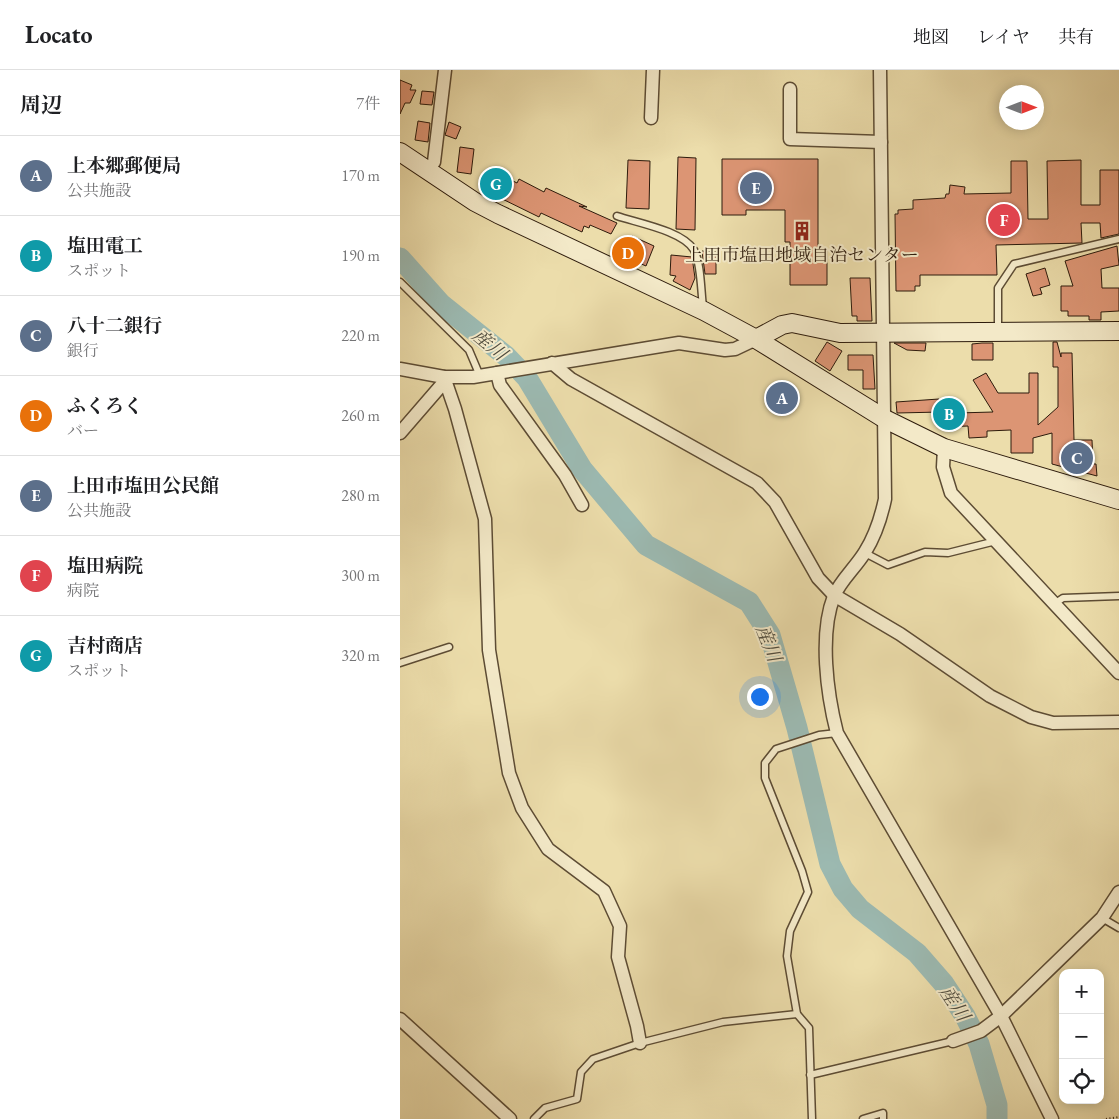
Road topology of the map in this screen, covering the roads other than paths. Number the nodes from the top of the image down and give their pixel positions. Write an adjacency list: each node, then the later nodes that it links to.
1 (445, 70): 8 (street)
2 (653, 70): 5 (street)
3 (880, 70): 6 (street)
4 (790, 88): 6 (street)
5 (651, 118)
6 (880, 142): 15 (street)
7 (400, 152): 8 (street)
8 (428, 171): 12 (street)
9 (618, 216): 12 (lane)
10 (1119, 239): 13 (lane)
11 (400, 282): 20 (lane)
12 (704, 311): 16 (street)
13 (998, 331): 14 (street); 15 (street)
14 (1119, 331)
15 (883, 332): 16 (street); 22 (street)
16 (756, 339): 17 (street); 22 (street)
17 (548, 364): 19 (street); 29 (street)
18 (400, 369): 21 (street)
19 (499, 373): 20 (street); 26 (street)
20 (480, 376): 21 (street)
21 (444, 379): 23 (street); 44 (street)
22 (884, 419): 24 (street); 28 (street)
23 (400, 433)
24 (944, 448): 25 (street); 27 (street)
25 (1119, 500)
26 (582, 505)
27 (996, 541): 28 (lane); 31 (street)
28 (865, 553): 29 (street)
29 (834, 595): 35 (street); 36 (street)
30 (1119, 596): 31 (lane)
31 (1054, 604): 34 (street)
32 (449, 648): 33 (lane)
33 (400, 663)
34 (1119, 673)
35 (1119, 722)
36 (837, 733): 40 (lane); 41 (street)
37 (1119, 892): 38 (street)
38 (1102, 918): 39 (lane); 41 (street)
39 (1119, 928)
40 (797, 1014): 44 (lane); 45 (lane)
41 (1001, 1016): 43 (street); 51 (street)
42 (400, 1019): 46 (street)
43 (953, 1041): 45 (lane)
44 (640, 1043): 47 (lane)
45 (810, 1074): 48 (lane)
46 (510, 1119)
47 (534, 1119)
48 (812, 1119)
49 (863, 1119): 50 (lane)
50 (883, 1119)
51 (1052, 1119)

